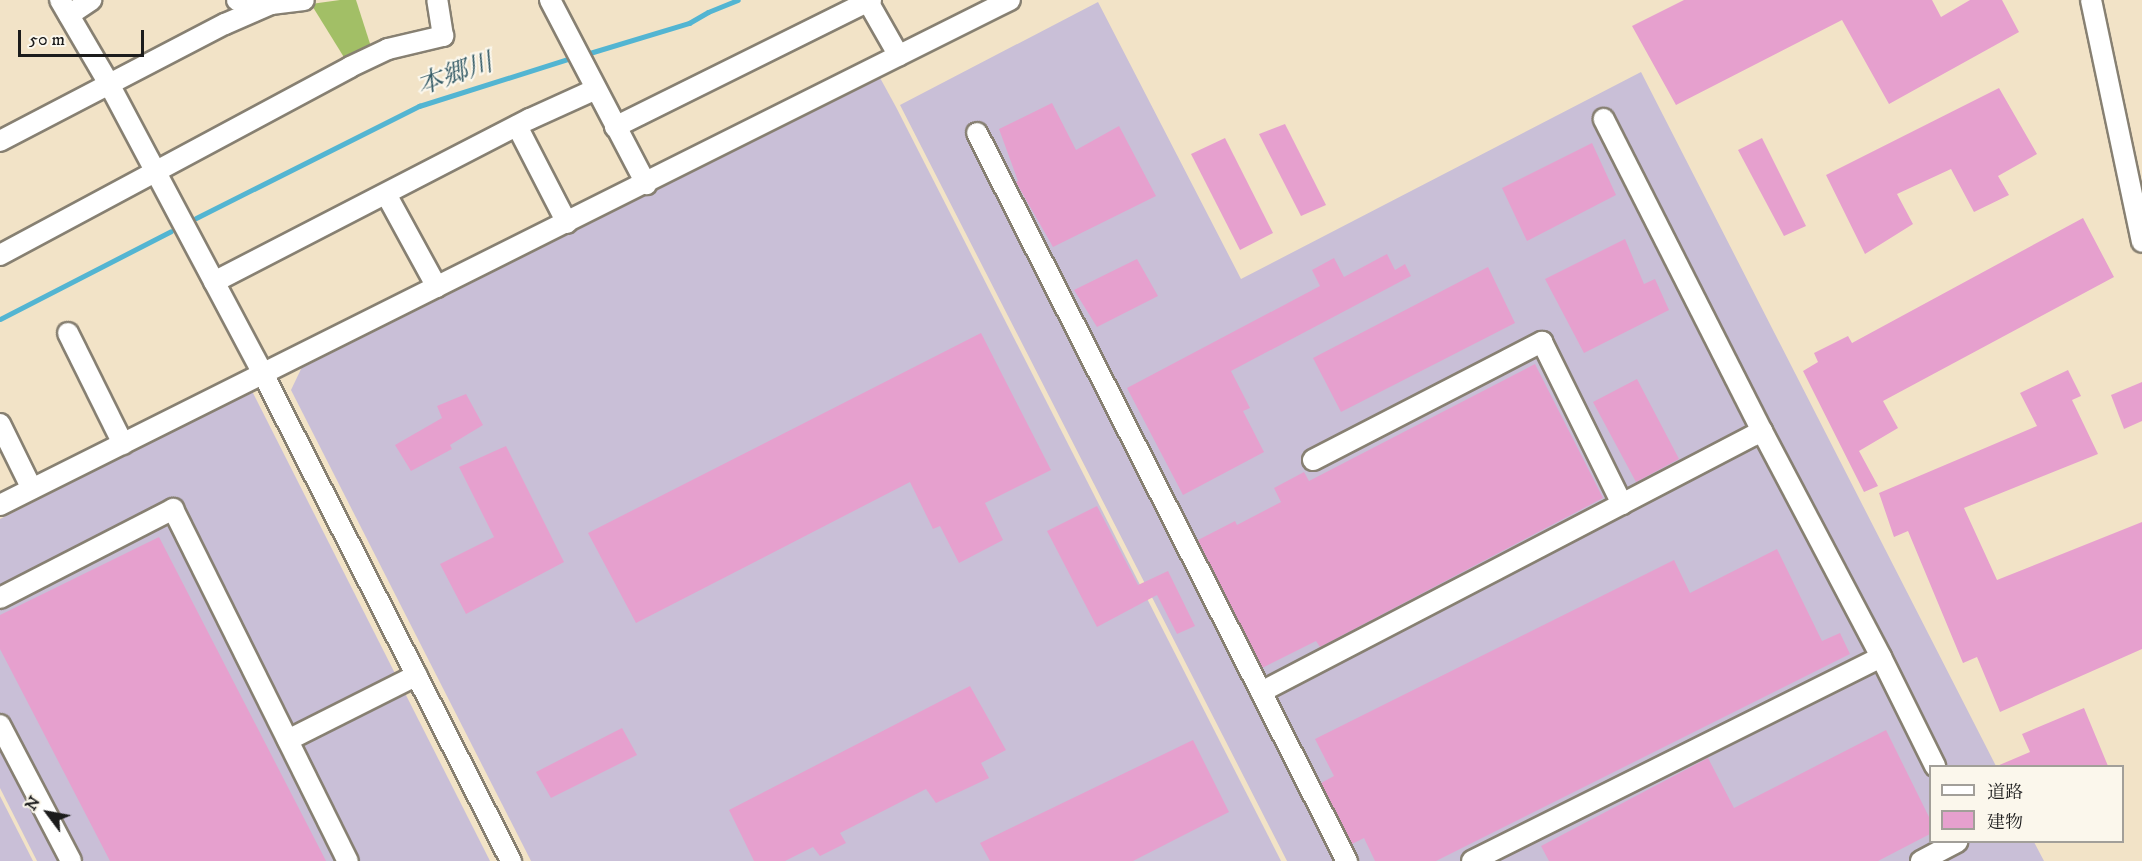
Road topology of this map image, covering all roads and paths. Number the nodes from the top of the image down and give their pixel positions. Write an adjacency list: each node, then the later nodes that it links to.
1 (91, 0): 10 (street)
2 (237, 0): 9 (street)
3 (302, 0): 9 (street)
4 (437, 0): 19 (street)
5 (550, 0): 13 (street)
6 (869, 0): 11 (street); 16 (street)
7 (1010, 0): 11 (street)
8 (2091, 0): 23 (street)
9 (271, 4): 12 (street)
10 (64, 8): 12 (street)
11 (899, 57): 20 (street)
12 (109, 84): 18 (street); 19 (street)
13 (596, 89): 15 (street); 16 (street)
14 (1604, 119): 30 (street)
15 (517, 126): 21 (street); 22 (street)
16 (615, 126): 20 (street)
17 (977, 133): 39 (street)
18 (0, 141)
19 (156, 171): 24 (street); 25 (street)
20 (646, 184): 22 (street)
21 (386, 194): 25 (street); 26 (street)
22 (567, 223): 26 (street)
23 (2142, 242)
24 (0, 255)
25 (214, 282): 28 (street)
26 (437, 287): 28 (street)
27 (68, 333): 31 (street)
28 (263, 374): 31 (street); 38 (street)
29 (0, 424): 33 (street)
30 (1762, 431): 34 (street); 37 (street)
31 (123, 444): 33 (street)
32 (1312, 460): 34 (street)
33 (32, 489): 35 (street)
34 (1622, 504): 39 (street)
35 (0, 505)
36 (0, 598): 41 (street)
37 (1881, 657): 42 (street); 48 (street)
38 (417, 675): 41 (street); 46 (street)
39 (1261, 692): 47 (street)
40 (0, 725): 44 (street)
41 (288, 740): 45 (street)
42 (1935, 765)
43 (1955, 843): 49 (street)
44 (71, 861)
45 (348, 861)
46 (512, 861)
47 (1347, 861)
48 (1472, 861)
49 (1921, 861)

